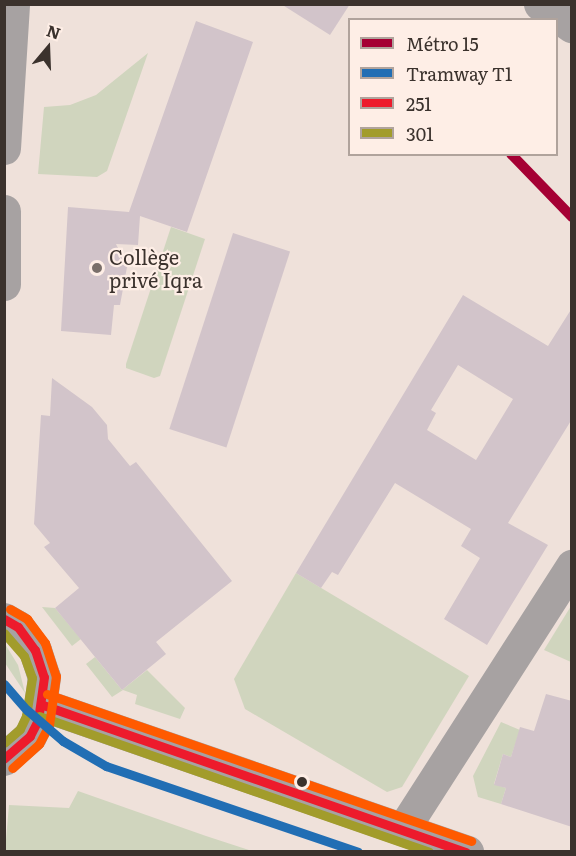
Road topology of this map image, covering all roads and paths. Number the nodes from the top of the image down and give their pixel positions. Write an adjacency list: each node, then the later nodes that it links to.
1 (14, 4): 4 (street)
2 (540, 4): 3 (street)
3 (572, 26)
4 (4, 148)
5 (4, 211): 6 (street)
6 (4, 284)
7 (572, 566): 11 (street)
8 (4, 619): 9 (street)
9 (43, 705): 10 (street); 11 (street)
10 (4, 759)
11 (403, 829): 12 (street)
12 (467, 852)

